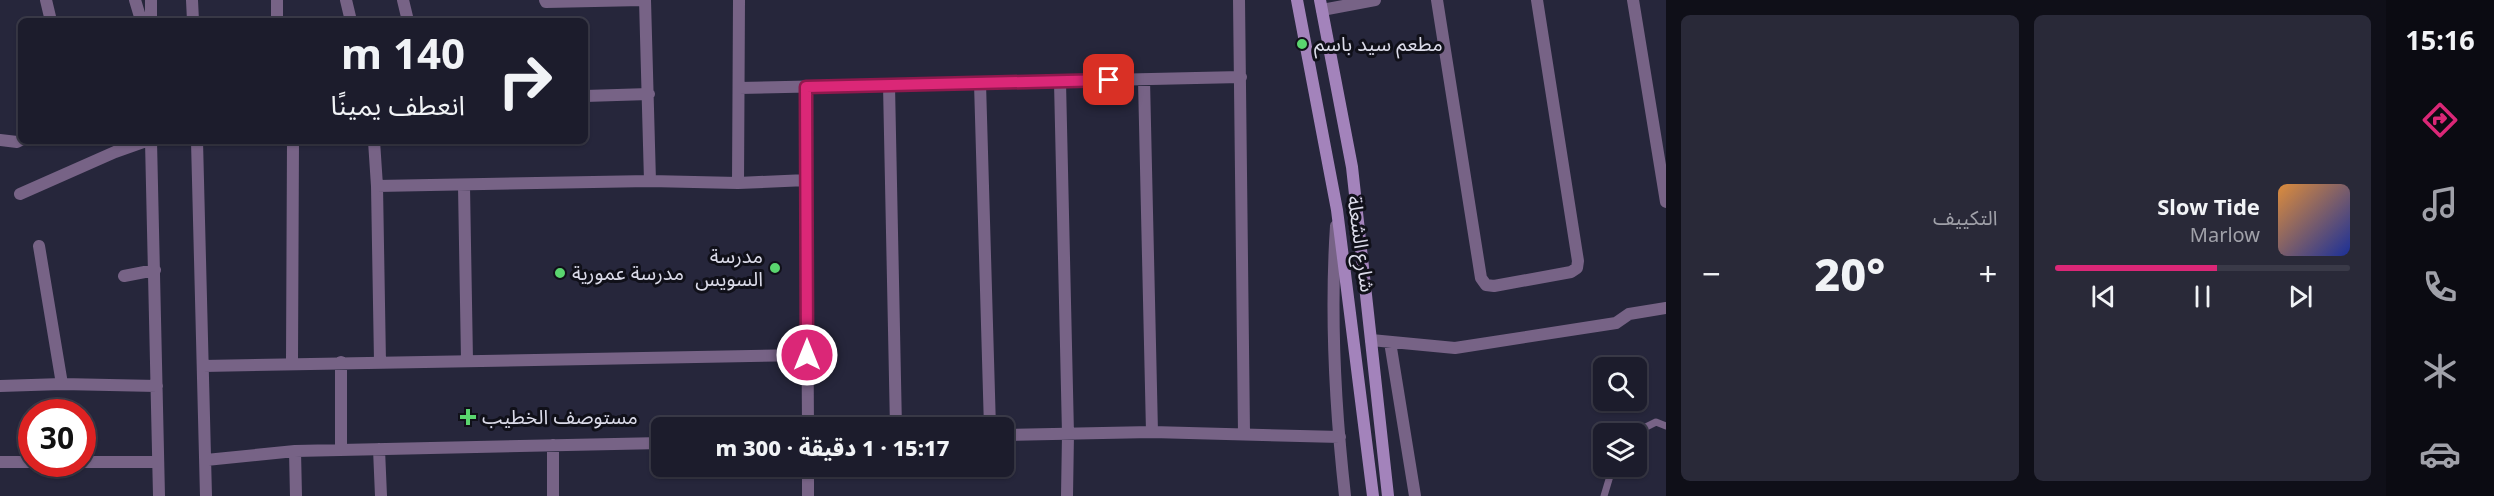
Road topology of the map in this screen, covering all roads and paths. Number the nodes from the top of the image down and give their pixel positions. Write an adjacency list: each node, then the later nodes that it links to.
1 (46, 0): 18 (street)
2 (135, 0): 19 (street)
3 (151, 0): 20 (street)
4 (192, 0): 21 (street)
5 (277, 0): 22 (street)
6 (346, 0): 23 (street)
7 (403, 0): 24 (street)
8 (545, 0): 9 (street)
9 (644, 0): 32 (street)
10 (739, 0): 31 (street)
11 (1239, 0): 25 (street)
12 (1297, 0): 48 (main road, شارع الشعلة)
13 (1375, 0): 17 (street)
14 (1437, 0): 15 (street)
15 (1537, 0)
16 (1633, 0): 47 (street)
17 (1321, 5): 53 (main road, شارع الشعلة)
18 (50, 18)
19 (145, 18)
20 (146, 18)
21 (193, 18)
22 (277, 18)
23 (350, 18)
24 (407, 18)
25 (1241, 78): 26 (street); 71 (street)
26 (1144, 80): 27 (street); 69 (street)
27 (1060, 81): 28 (street); 70 (street)
28 (980, 83): 29 (street); 66 (street)
29 (890, 85): 30 (street); 65 (street)
30 (806, 87): 31 (street); 41 (street)
31 (739, 88): 43 (street)
32 (649, 94): 33 (street); 42 (street)
33 (588, 96)
34 (0, 141): 35 (street)
35 (18, 142)
36 (140, 144): 46 (street)
37 (149, 144): 50 (street)
38 (197, 144): 60 (street)
39 (293, 144): 59 (street)
40 (374, 144): 44 (street)
41 (807, 180): 43 (street); 55 (street)
42 (650, 181): 43 (street); 45 (street)
43 (738, 183)
44 (377, 186): 45 (street); 58 (street)
45 (464, 186): 56 (street)
46 (20, 194)
47 (1666, 202)
48 (1337, 210): 73 (street); 94 (main road, شارع الشعلة)
49 (39, 246): 61 (street)
50 (155, 270): 51 (street); 63 (street)
51 (124, 276)
52 (1666, 308): 54 (street)
53 (1371, 340): 54 (street); 95 (main road, شارع الشعلة)
54 (1390, 342): 96 (street)
55 (807, 355): 56 (street); 64 (street)
56 (467, 360): 58 (street)
57 (341, 362): 58 (street); 59 (street); 77 (street)
58 (380, 362)
59 (292, 363): 60 (street)
60 (203, 366): 79 (street)
61 (62, 384): 62 (street); 63 (street)
62 (0, 386)
63 (157, 386): 83 (street)
64 (808, 417)
65 (896, 417)
66 (990, 417)
67 (1647, 426): 68 (lane)
68 (1666, 426)
69 (1152, 432): 70 (street); 71 (street)
70 (1068, 434): 72 (street); 92 (street)
71 (1244, 434): 73 (street)
72 (1014, 435)
73 (1340, 437): 93 (street)
74 (651, 443): 75 (street)
75 (553, 445): 76 (street); 90 (street)
76 (380, 449): 77 (street); 89 (street)
77 (341, 450): 78 (street)
78 (295, 451): 79 (street); 88 (street)
79 (206, 460): 87 (street)
80 (0, 462): 81 (street)
81 (18, 462)
82 (96, 462): 83 (street)
83 (157, 462): 86 (street)
84 (808, 477): 91 (street)
85 (1610, 477): 97 (lane)
86 (159, 496)
87 (206, 496)
88 (296, 496)
89 (381, 496)
90 (553, 496)
91 (808, 496)
92 (1067, 496)
93 (1345, 496)
94 (1373, 496)
95 (1388, 496)
96 (1415, 496)
97 (1604, 496)

